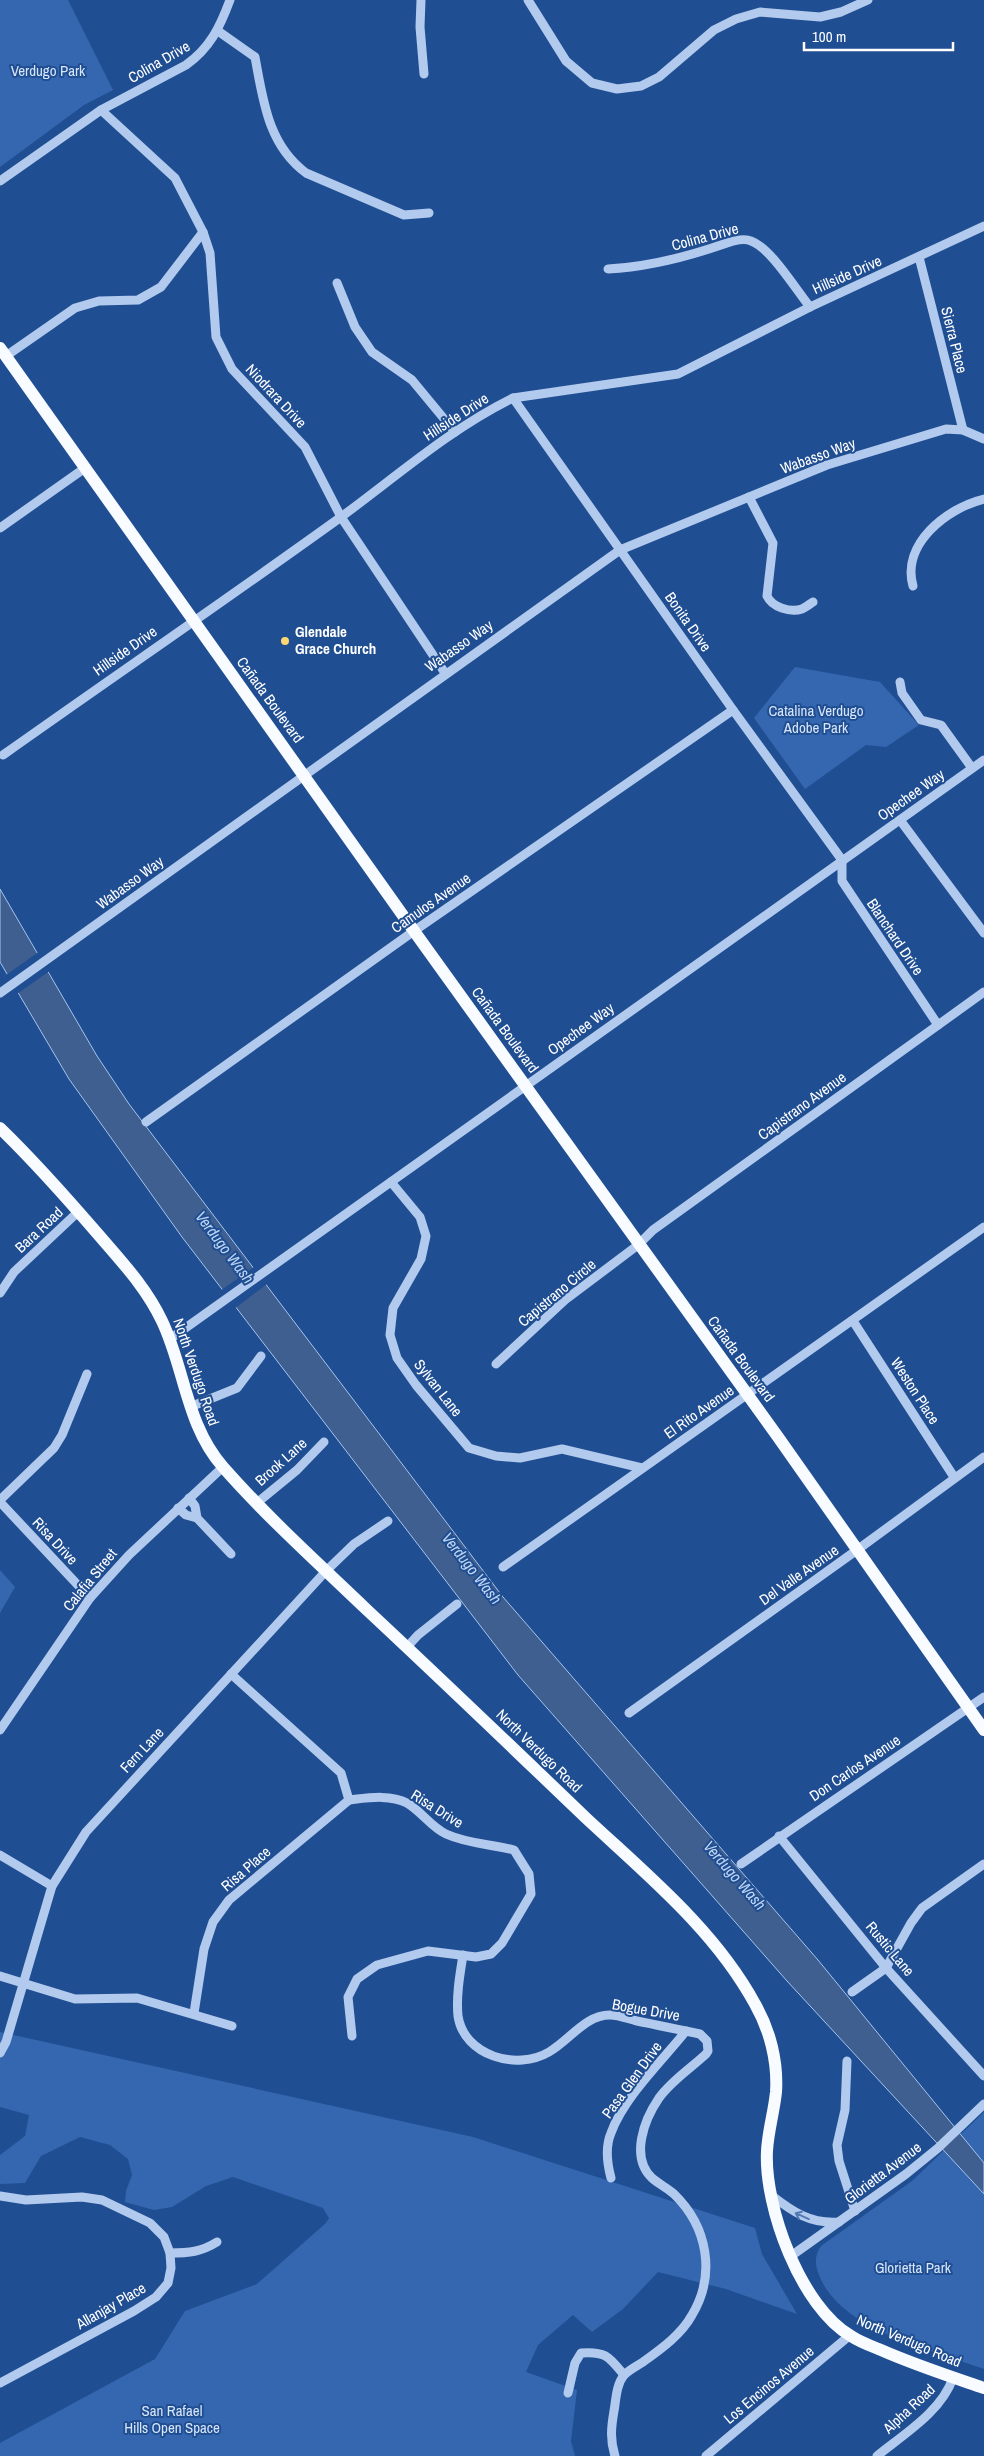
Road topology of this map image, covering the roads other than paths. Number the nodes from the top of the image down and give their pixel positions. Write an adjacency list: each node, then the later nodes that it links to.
1 (230, 0): 5 (street, Colina Drive)
2 (421, 0): 6 (street)
3 (528, 0): 4 (street)
4 (868, 0)
5 (218, 31): 7 (street, Colina Drive); 9 (street)
6 (424, 74)
7 (101, 110): 8 (street, Colina Drive); 11 (street, Niodrara Drive)
8 (0, 181)
9 (429, 214)
10 (984, 226): 12 (street, Hillside Drive)
11 (203, 232): 16 (street); 24 (street, Niodrara Drive)
12 (920, 257): 15 (street, Hillside Drive); 18 (street, Sierra Place)
13 (608, 269): 15 (street, Colina Drive)
14 (337, 283): 19 (street)
15 (810, 307): 17 (street, Hillside Drive)
16 (3, 352): 21 (main road, Cañada Boulevard)
17 (513, 398): 19 (street, Hillside Drive); 26 (street, Bonita Drive)
18 (963, 430): 20 (street, Wabasso Way); 22 (street, Wabasso Way)
19 (455, 432): 24 (street, Hillside Drive)
20 (984, 439)
21 (86, 468): 25 (street); 29 (main road, Cañada Boulevard)
22 (749, 497): 26 (street, Wabasso Way); 28 (street)
23 (984, 499): 27 (street)
24 (341, 517): 29 (street, Hillside Drive); 30 (street, Niodrara Drive)
25 (0, 528)
26 (620, 550): 30 (street, Wabasso Way); 32 (street, Bonita Drive)
27 (913, 586)
28 (812, 602)
29 (193, 620): 33 (street, Hillside Drive); 36 (main road, Cañada Boulevard)
30 (445, 673): 36 (street, Wabasso Way)
31 (900, 682): 35 (street)
32 (733, 710): 38 (street, Bonita Drive); 39 (street, Camulos Avenue)
33 (3, 755)
34 (984, 760): 35 (street, Opechee Way)
35 (972, 768): 37 (street, Opechee Way)
36 (304, 775): 39 (main road, Cañada Boulevard); 42 (street, Wabasso Way)
37 (900, 820): 38 (street, Opechee Way); 40 (street)
38 (842, 860): 43 (street, Blanchard Drive); 44 (street, Opechee Way)
39 (414, 931): 44 (main road, Cañada Boulevard); 45 (street, Camulos Avenue)
40 (984, 933)
41 (984, 992): 43 (street, Capistrano Avenue)
42 (0, 993)
43 (938, 1025): 50 (street, Capistrano Avenue)
44 (525, 1086): 47 (street, Opechee Way); 50 (main road, Cañada Boulevard)
45 (146, 1122)
46 (0, 1128): 48 (main road, North Verdugo Road)
47 (391, 1182): 53 (street, Opechee Way); 62 (street, Sylvan Lane)
48 (79, 1211): 51 (street, Bara Road); 53 (main road, North Verdugo Road)
49 (984, 1227): 52 (street, El Rito Avenue)
50 (638, 1245): 55 (street, Capistrano Circle); 57 (main road, Cañada Boulevard)
51 (0, 1293)
52 (853, 1321): 57 (street, El Rito Avenue); 63 (street, Weston Place)
53 (170, 1339): 58 (main road, North Verdugo Road)
54 (261, 1356): 58 (street)
55 (496, 1364)
56 (87, 1374): 65 (street)
57 (747, 1396): 62 (street, El Rito Avenue); 70 (main road, Cañada Boulevard)
58 (190, 1407): 61 (main road, North Verdugo Road)
59 (324, 1442): 66 (street, Brook Lane)
60 (984, 1457): 63 (street, Del Valle Avenue)
61 (222, 1467): 64 (street, Calafia Street); 66 (main road, North Verdugo Road)
62 (642, 1468): 72 (street, El Rito Avenue)
63 (954, 1477): 70 (street, Del Valle Avenue)
64 (189, 1498): 67 (street, Calafia Street); 68 (street)
65 (0, 1501): 74 (street, Risa Drive)
66 (258, 1502): 73 (main road, North Verdugo Road)
67 (178, 1508): 68 (street); 74 (street, Calafia Street)
68 (197, 1518): 71 (street)
69 (388, 1521): 73 (street, Fern Lane)
70 (857, 1550): 79 (main road, Cañada Boulevard); 80 (street, Del Valle Avenue)
71 (231, 1554)
72 (504, 1568)
73 (326, 1571): 76 (main road, North Verdugo Road); 77 (street, Fern Lane)
74 (90, 1598): 81 (street, Calafia Street)
75 (457, 1604): 76 (street)
76 (407, 1647): 103 (main road, North Verdugo Road)
77 (231, 1674): 83 (street); 88 (street, Fern Lane)
78 (984, 1696): 79 (street, Don Carlos Avenue)
79 (968, 1708): 82 (main road, Cañada Boulevard); 84 (street, Don Carlos Avenue)
80 (629, 1713)
81 (0, 1730)
82 (984, 1730)
83 (349, 1800): 89 (street, Risa Drive); 94 (street, Risa Place)
84 (779, 1836): 86 (street, Don Carlos Avenue); 90 (street, Rustic Lane)
85 (0, 1855): 88 (street)
86 (742, 1864)
87 (984, 1864): 90 (street)
88 (52, 1886): 92 (street, Fern Lane)
89 (462, 1955): 96 (street, Bogue Drive); 97 (street, Risa Drive)
90 (886, 1968): 93 (street); 100 (street, Rustic Lane)
91 (0, 1976): 92 (street)
92 (22, 1982): 94 (street); 98 (street, Fern Lane)
93 (852, 1992)
94 (194, 2013): 95 (street)
95 (232, 2026)
96 (686, 2031): 102 (street, Pasa Glen Drive); 111 (street, Bogue Drive)
97 (352, 2036)
98 (0, 2053)
99 (847, 2061): 105 (street)
100 (984, 2076)
101 (984, 2104): 105 (street, Glorietta Avenue)
102 (611, 2178)
103 (770, 2194): 106 (street, one-way to 103); 109 (main road, North Verdugo Road)
104 (0, 2196): 108 (street)
105 (855, 2211): 106 (street, Glorietta Avenue)
106 (840, 2222): 109 (street, Glorietta Avenue)
107 (217, 2242): 108 (street)
108 (170, 2253): 113 (street, Allanjay Place)
109 (791, 2256): 110 (main road, North Verdugo Road)
110 (849, 2336): 112 (main road, North Verdugo Road); 117 (street, Los Encinos Avenue)
111 (624, 2375): 115 (street); 116 (street)
112 (953, 2378): 114 (main road, North Verdugo Road); 118 (street, Alpha Road)
113 (0, 2383)
114 (984, 2388)
115 (568, 2393)
116 (616, 2456)
117 (706, 2456)
118 (877, 2456)

